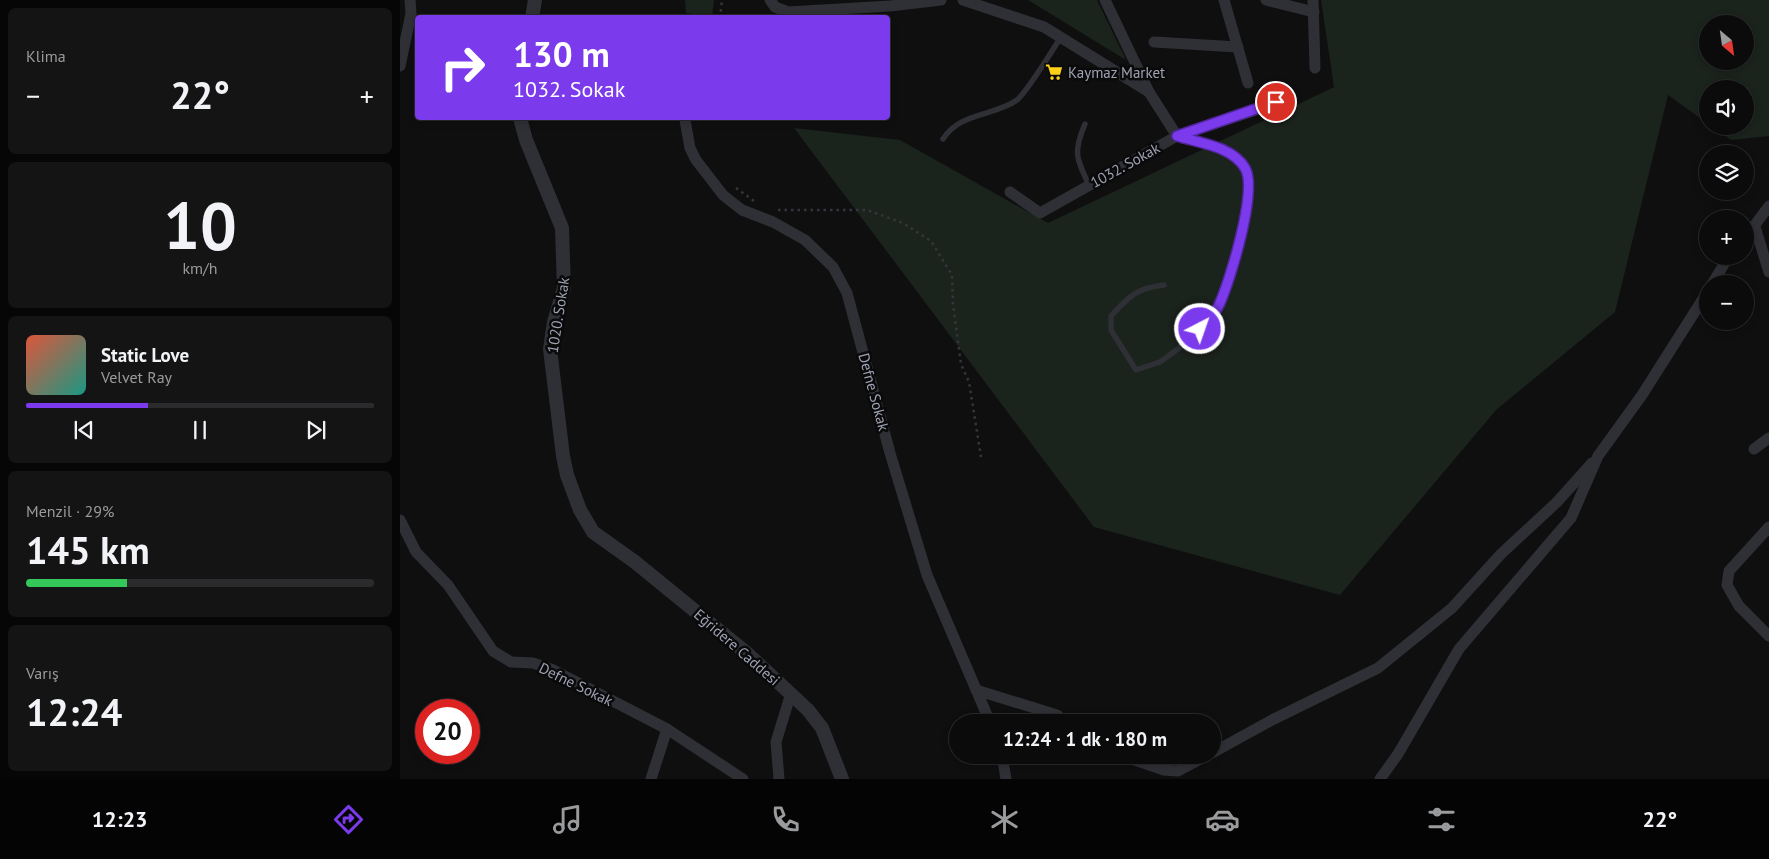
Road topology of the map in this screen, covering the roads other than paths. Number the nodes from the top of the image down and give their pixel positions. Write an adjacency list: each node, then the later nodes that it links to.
1 (410, 0): 15 (street)
2 (535, 0): 10 (street)
3 (770, 0): 11 (street)
4 (941, 0): 11 (street)
5 (963, 0): 12 (street)
6 (1105, 0): 18 (street)
7 (1224, 0): 14 (street)
8 (1266, 0): 9 (street)
9 (1314, 6): 16 (street)
10 (532, 15)
11 (789, 15)
12 (1061, 37): 18 (street); 24 (lane)
13 (1154, 42): 14 (street)
14 (1238, 47): 17 (street)
15 (400, 66)
16 (1315, 68)
17 (1248, 83)
18 (1149, 92): 23 (street)
19 (1276, 102): 23 (street, 1032. Sokak)
20 (521, 120): 37 (street, 1020. Sokak)
21 (685, 120): 39 (street, Defne Sokak)
22 (1085, 124): 25 (lane)
23 (1177, 136): 25 (street, 1032. Sokak); 30 (lane)
24 (943, 138)
25 (1089, 186): 26 (street, 1032. Sokak)
26 (1010, 192)
27 (1769, 206): 28 (street)
28 (1755, 227): 29 (street)
29 (1769, 272)
30 (1164, 285)
31 (1699, 305): 34 (street)
32 (1769, 438): 33 (street)
33 (1754, 449)
34 (1598, 456): 44 (street); 53 (street)
35 (400, 520): 43 (street, Defne Sokak)
36 (1769, 526): 38 (street)
37 (602, 540): 40 (street, Eğridere Caddesi)
38 (1769, 636)
39 (976, 690): 41 (street, Defne Sokak); 42 (street)
40 (791, 693): 50 (street); 51 (street, Eğridere Caddesi)
41 (986, 714)
42 (1054, 714)
43 (667, 729): 48 (street); 49 (street, Defne Sokak)
44 (1221, 748)
45 (1004, 764): 52 (street)
46 (1146, 764): 47 (street)
47 (1191, 764)
48 (651, 779)
49 (743, 779)
50 (779, 779)
51 (842, 779)
52 (1006, 779)
53 (1380, 779)

